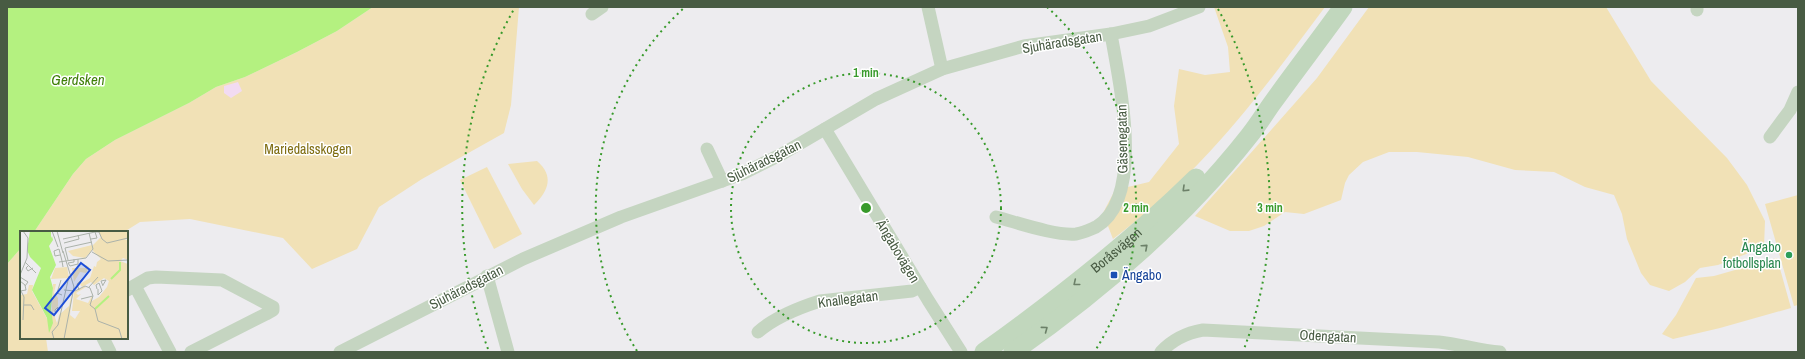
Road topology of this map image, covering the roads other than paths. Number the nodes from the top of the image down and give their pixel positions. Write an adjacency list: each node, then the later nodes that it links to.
1 (928, 7): 5 (street)
2 (1199, 7): 4 (street, Sjuhäradsgatan)
3 (1343, 7): 7 (main road, Boråsvägen)
4 (1112, 34): 5 (street, Sjuhäradsgatan); 12 (street, Gäsenegatan)
5 (942, 69): 8 (street, Sjuhäradsgatan)
6 (1798, 92): 9 (street)
7 (1273, 103): 25 (main road, Boråsvägen, one-way to 25); 26 (main road, Boråsvägen, one-way to 7)
8 (825, 129): 11 (street, Sjuhäradsgatan); 14 (street, Ängabovägen)
9 (1770, 137)
10 (707, 149): 11 (street)
11 (722, 181): 13 (street, Sjuhäradsgatan)
12 (996, 217)
13 (487, 276): 18 (street, Sjuhäradsgatan); 23 (street)
14 (920, 287): 16 (street, Knallegatan); 24 (street, Ängabovägen)
15 (131, 288): 20 (street); 21 (street)
16 (758, 332)
17 (104, 339): 19 (street)
18 (361, 347): 22 (street, Sjuhäradsgatan)
19 (110, 352)
20 (170, 352)
21 (191, 352)
22 (340, 352)
23 (508, 352)
24 (961, 352)
25 (984, 352)
26 (1014, 352)
27 (1161, 352): 28 (street, Odengatan)
28 (1500, 352)

